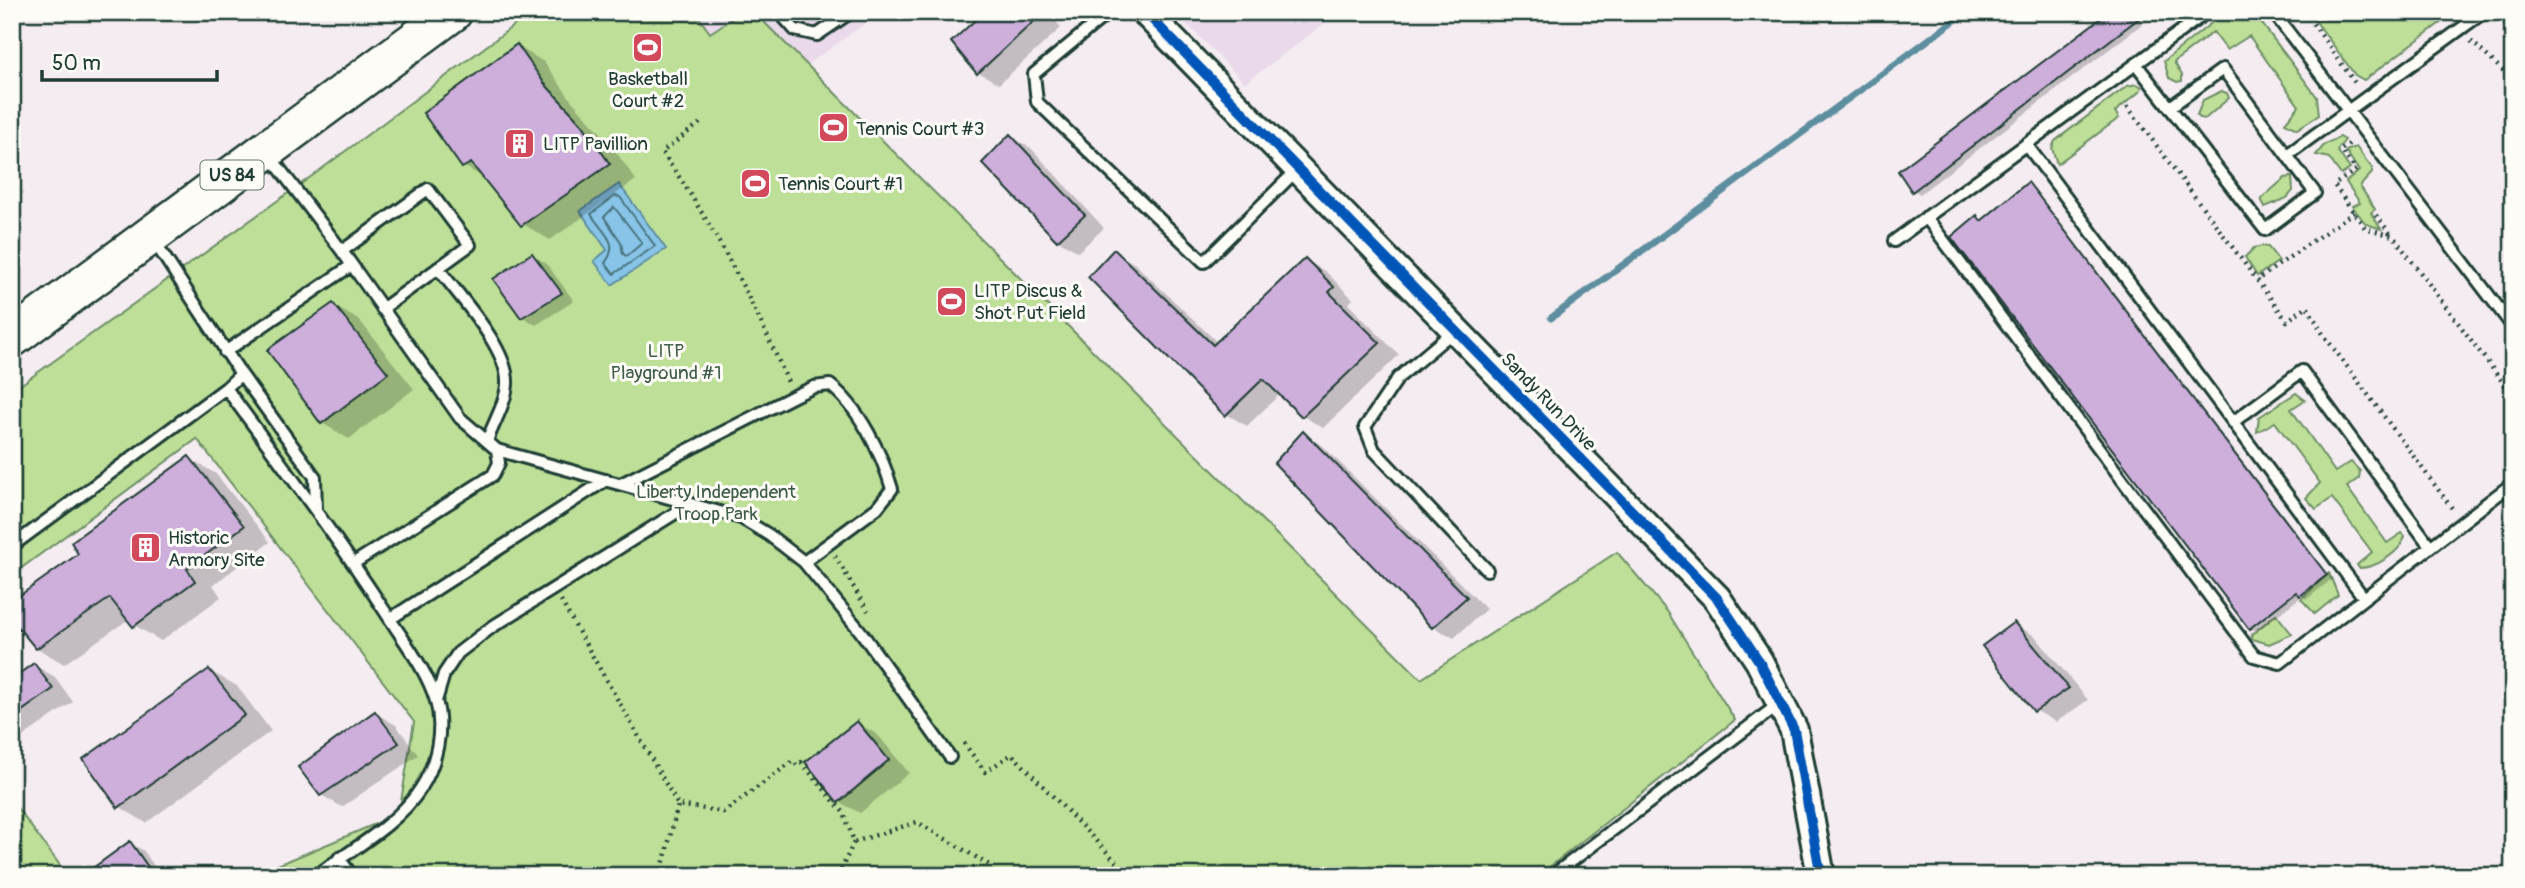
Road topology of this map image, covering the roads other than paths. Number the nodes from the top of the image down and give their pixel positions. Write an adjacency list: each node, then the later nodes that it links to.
1 (453, 12): 15 (highway, US 84)
2 (779, 12): 3 (lane)
3 (851, 12)
4 (1109, 12): 17 (lane)
5 (1145, 12): 17 (street, Sandy Run Drive)
6 (2207, 12): 11 (lane)
7 (2273, 12): 13 (lane)
8 (2484, 12): 13 (lane)
9 (2502, 12): 10 (lane)
10 (2513, 22)
11 (2136, 64): 12 (lane); 14 (lane)
12 (2170, 107): 16 (lane); 16 (lane)
13 (2349, 110): 16 (lane); 25 (lane)
14 (2026, 144): 18 (lane); 31 (lane)
15 (266, 150): 19 (highway, US 84); 21 (lane)
16 (2287, 155)
17 (1298, 169): 26 (street, Sandy Run Drive)
18 (1926, 218): 20 (lane); 44 (lane)
19 (151, 236): 27 (highway, US 84); 28 (lane)
20 (1894, 241)
21 (342, 251): 22 (lane); 23 (lane)
22 (352, 265): 24 (lane); 28 (lane)
23 (438, 268): 24 (lane); 32 (lane)
24 (382, 309): 32 (lane)
25 (2513, 327)
26 (1455, 330): 43 (lane); 47 (street, Sandy Run Drive)
27 (12, 338)
28 (225, 352): 29 (lane)
29 (241, 374): 30 (lane); 38 (lane)
30 (226, 387): 38 (lane); 39 (lane)
31 (2233, 422): 40 (lane); 44 (lane)
32 (487, 441): 33 (lane)
33 (497, 450): 34 (lane); 42 (lane)
34 (606, 480): 36 (lane); 45 (lane)
35 (2513, 483): 40 (lane)
36 (621, 484): 37 (lane); 41 (lane)
37 (690, 504): 41 (lane); 46 (lane)
38 (316, 511): 42 (lane)
39 (12, 546)
40 (2430, 546): 44 (lane)
41 (804, 562): 48 (lane)
42 (354, 563): 45 (lane)
43 (1487, 570)
44 (2364, 598)
45 (390, 619): 46 (lane)
46 (436, 701): 49 (lane)
47 (1781, 703): 54 (lane); 55 (street, Sandy Run Drive)
48 (950, 757)
49 (340, 858): 52 (lane); 53 (lane)
50 (12, 867): 51 (lane)
51 (19, 876)
52 (316, 876)
53 (352, 876)
54 (1552, 876)
55 (1821, 876)

